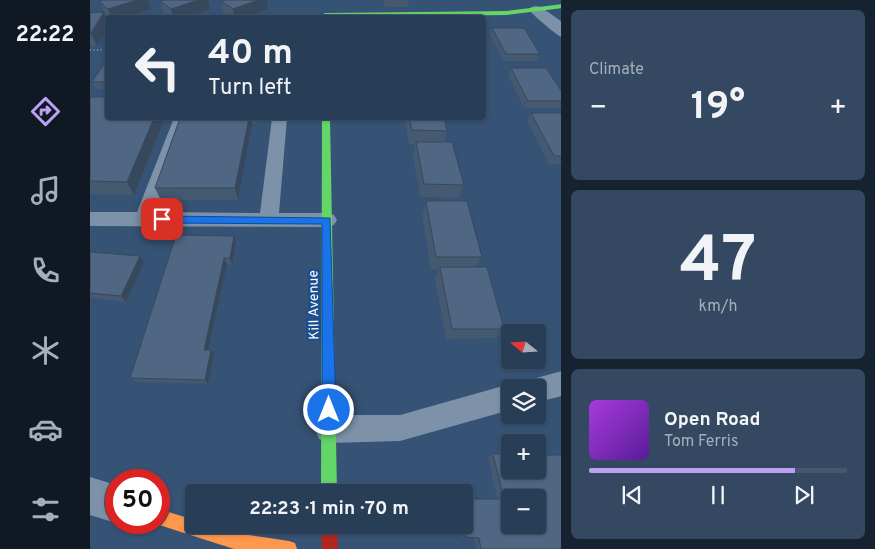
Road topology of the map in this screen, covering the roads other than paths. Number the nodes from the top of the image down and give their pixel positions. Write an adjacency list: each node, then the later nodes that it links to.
1 (325, 0): 4 (main road)
2 (561, 6): 3 (main road)
3 (536, 10): 5 (main road); 6 (street)
4 (325, 15)
5 (386, 15)
6 (561, 32)
7 (181, 120): 10 (lane)
8 (280, 120): 12 (lane)
9 (326, 120): 13 (main road, Kill Avenue)
10 (144, 219): 11 (lane); 12 (lane)
11 (91, 220)
12 (269, 220): 13 (lane)
13 (327, 220): 17 (main road, Kill Avenue)
14 (561, 383): 15 (lane)
15 (546, 387)
16 (501, 400): 17 (lane)
17 (329, 429): 18 (main road, Kill Avenue)
18 (329, 484)
19 (90, 496): 20 (street)
20 (105, 501)
21 (170, 520): 23 (main road)
22 (330, 534): 24 (main road)
23 (289, 549)
24 (330, 549)

